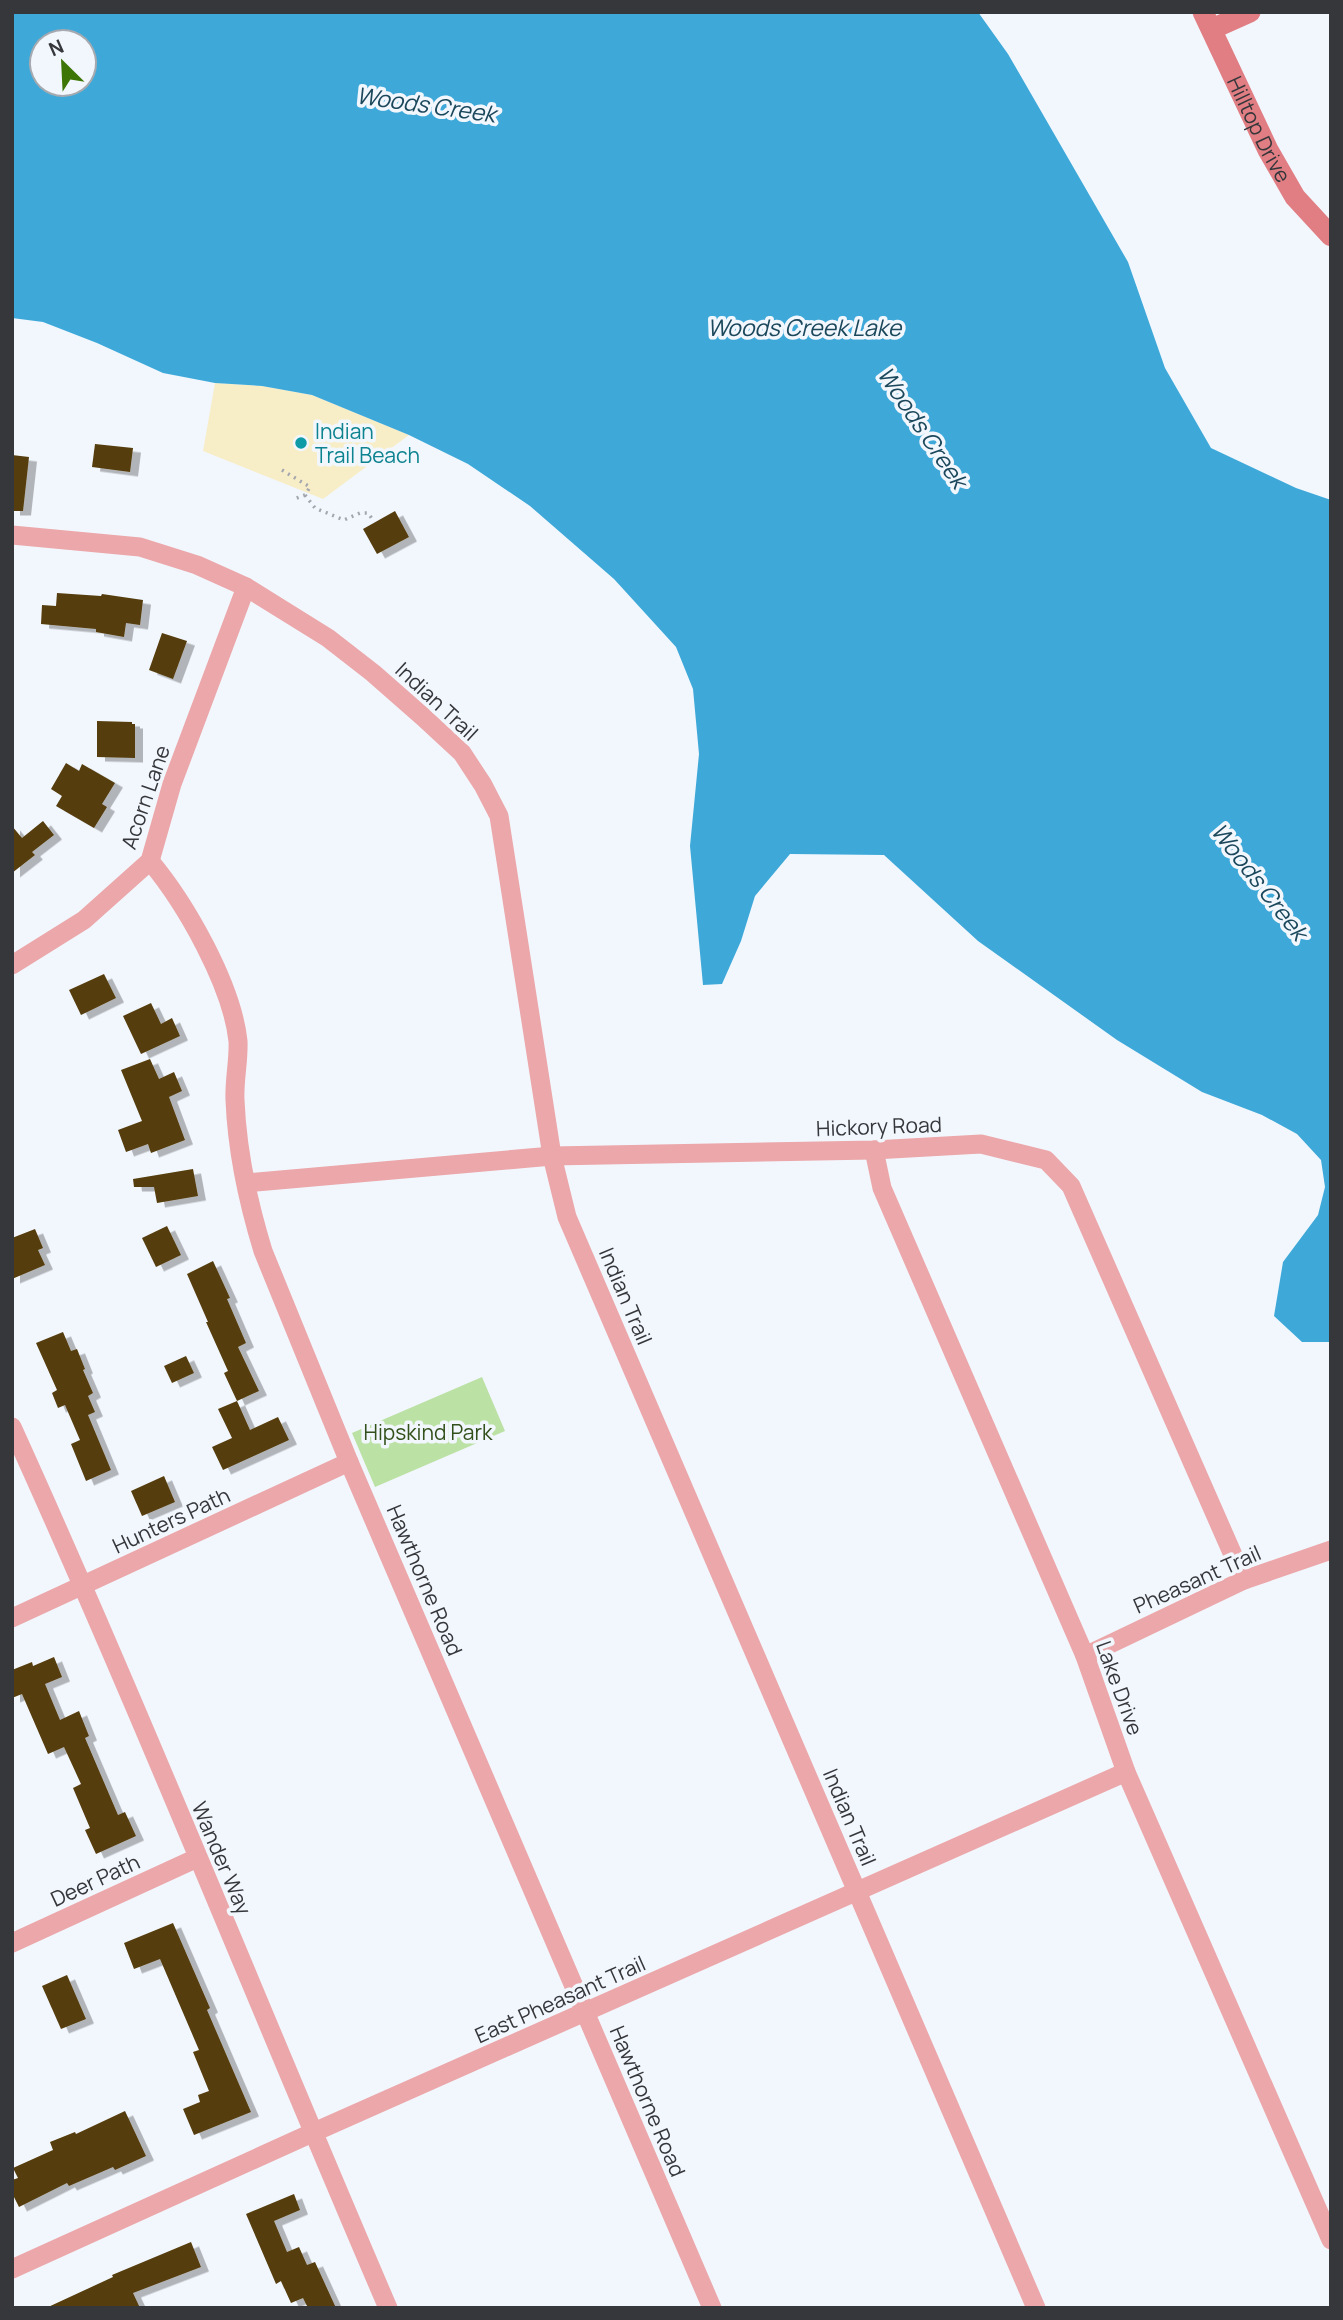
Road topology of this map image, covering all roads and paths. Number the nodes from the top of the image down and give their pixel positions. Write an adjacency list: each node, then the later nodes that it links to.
1 (1250, 12): 2 (street)
2 (1208, 21): 3 (street, Hilltop Drive)
3 (1331, 236)
4 (282, 470): 5 (path)
5 (305, 495): 6 (path); 7 (path)
6 (295, 499)
7 (373, 520)
8 (12, 535): 9 (street, Indian Trail)
9 (246, 586): 10 (street, Acorn Lane); 13 (street, Indian Trail)
10 (150, 861): 11 (street, Acorn Lane); 14 (street, Hawthorne Road)
11 (12, 965)
12 (874, 1150): 13 (street, Hickory Road); 18 (street, Hickory Road); 21 (street, Lake Drive)
13 (552, 1156): 14 (street, Hickory Road); 24 (street, Indian Trail)
14 (246, 1183): 16 (street, Hawthorne Road)
15 (12, 1427): 19 (street, Wander Way)
16 (349, 1462): 19 (street, Hunters Path); 26 (street, Hawthorne Road)
17 (1331, 1550): 18 (street, Pheasant Trail)
18 (1244, 1580): 21 (street, Pheasant Trail)
19 (85, 1586): 20 (street, Hunters Path); 23 (street, Wander Way)
20 (12, 1618)
21 (1085, 1656): 22 (street, Lake Drive)
22 (1126, 1772): 24 (street, East Pheasant Trail); 28 (street, Lake Drive)
23 (198, 1858): 25 (street, Deer Path); 27 (street, Wander Way)
24 (858, 1892): 26 (street, East Pheasant Trail); 32 (street, Indian Trail)
25 (12, 1943)
26 (586, 2013): 27 (street, East Pheasant Trail); 31 (street, Hawthorne Road)
27 (313, 2133): 29 (street, East Pheasant Trail); 30 (street, Wander Way)
28 (1331, 2240)
29 (12, 2269)
30 (388, 2308)
31 (712, 2308)
32 (1036, 2308)

